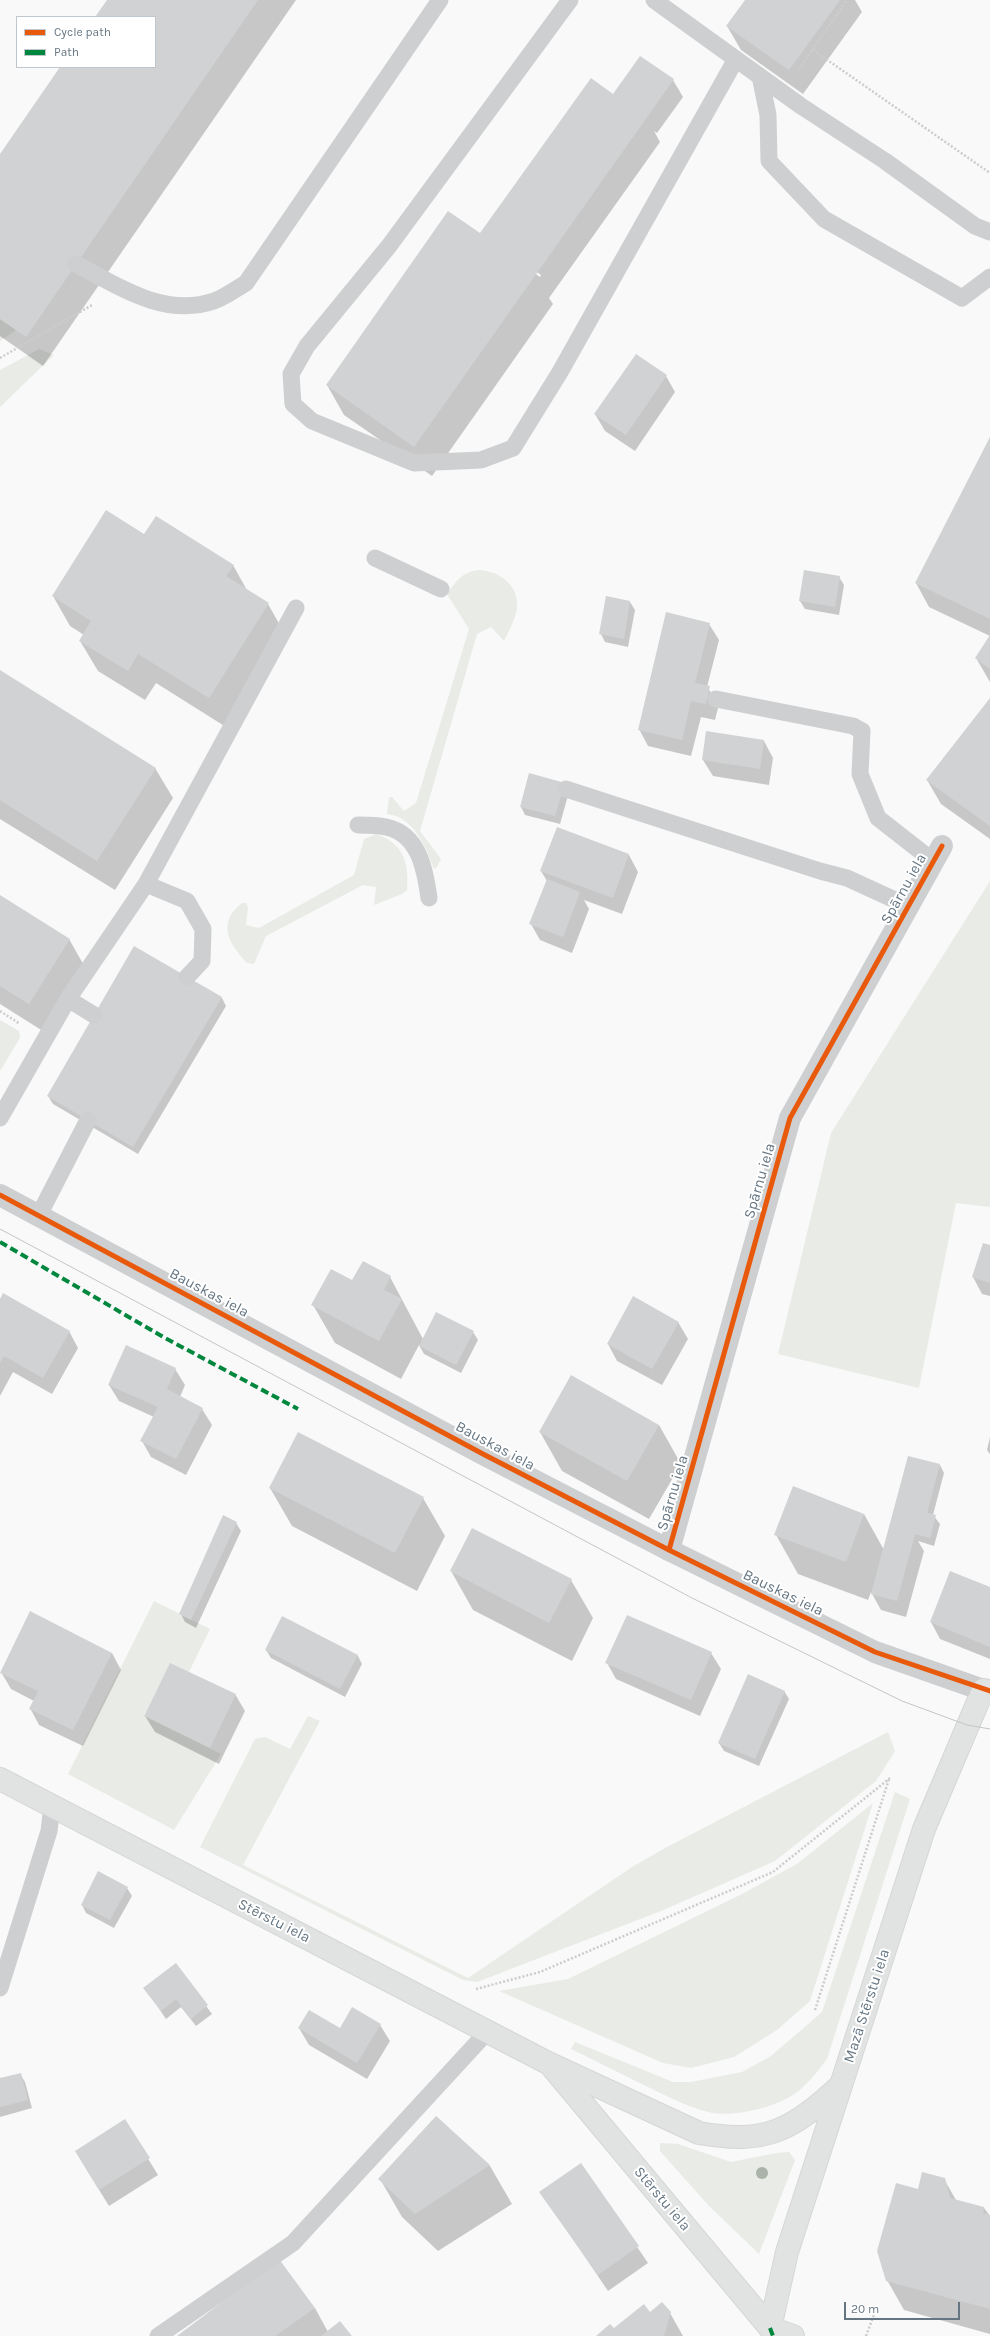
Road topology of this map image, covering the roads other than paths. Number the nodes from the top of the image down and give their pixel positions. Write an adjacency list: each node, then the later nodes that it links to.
1 (440, 0): 7 (lane)
2 (570, 0): 4 (lane)
3 (654, 0): 4 (lane)
4 (736, 59): 5 (lane)
5 (760, 76): 6 (lane); 8 (lane)
6 (990, 232)
7 (76, 264)
8 (990, 277)
9 (375, 558): 10 (lane)
10 (441, 589)
11 (296, 608): 16 (lane)
12 (716, 699): 15 (lane)
13 (566, 789): 18 (lane)
14 (358, 825): 17 (lane)
15 (937, 853): 18 (street, Spārnu iela)
16 (146, 884): 19 (lane); 20 (lane)
17 (429, 898)
18 (908, 906): 26 (street, Spārnu iela)
19 (187, 977)
20 (68, 999): 21 (lane); 22 (lane)
21 (94, 1015)
22 (0, 1118)
23 (88, 1120): 25 (lane)
24 (0, 1195): 25 (street, Bauskas iela)
25 (39, 1215): 26 (street, Bauskas iela)
26 (669, 1550): 27 (street, Bauskas iela)
27 (986, 1691): 33 (main road, Mazā Stērstu iela)
28 (0, 1779): 29 (main road, Stērstu iela)
29 (52, 1806): 30 (lane); 31 (main road, Stērstu iela)
30 (0, 1988)
31 (488, 2031): 32 (main road, Stērstu iela); 35 (lane)
32 (548, 2062): 33 (main road, Stērstu iela); 34 (main road, Stērstu iela)
33 (841, 2085): 34 (main road, Mazā Stērstu iela)
34 (769, 2333): 36 (main road)
35 (158, 2336)
36 (793, 2336)

